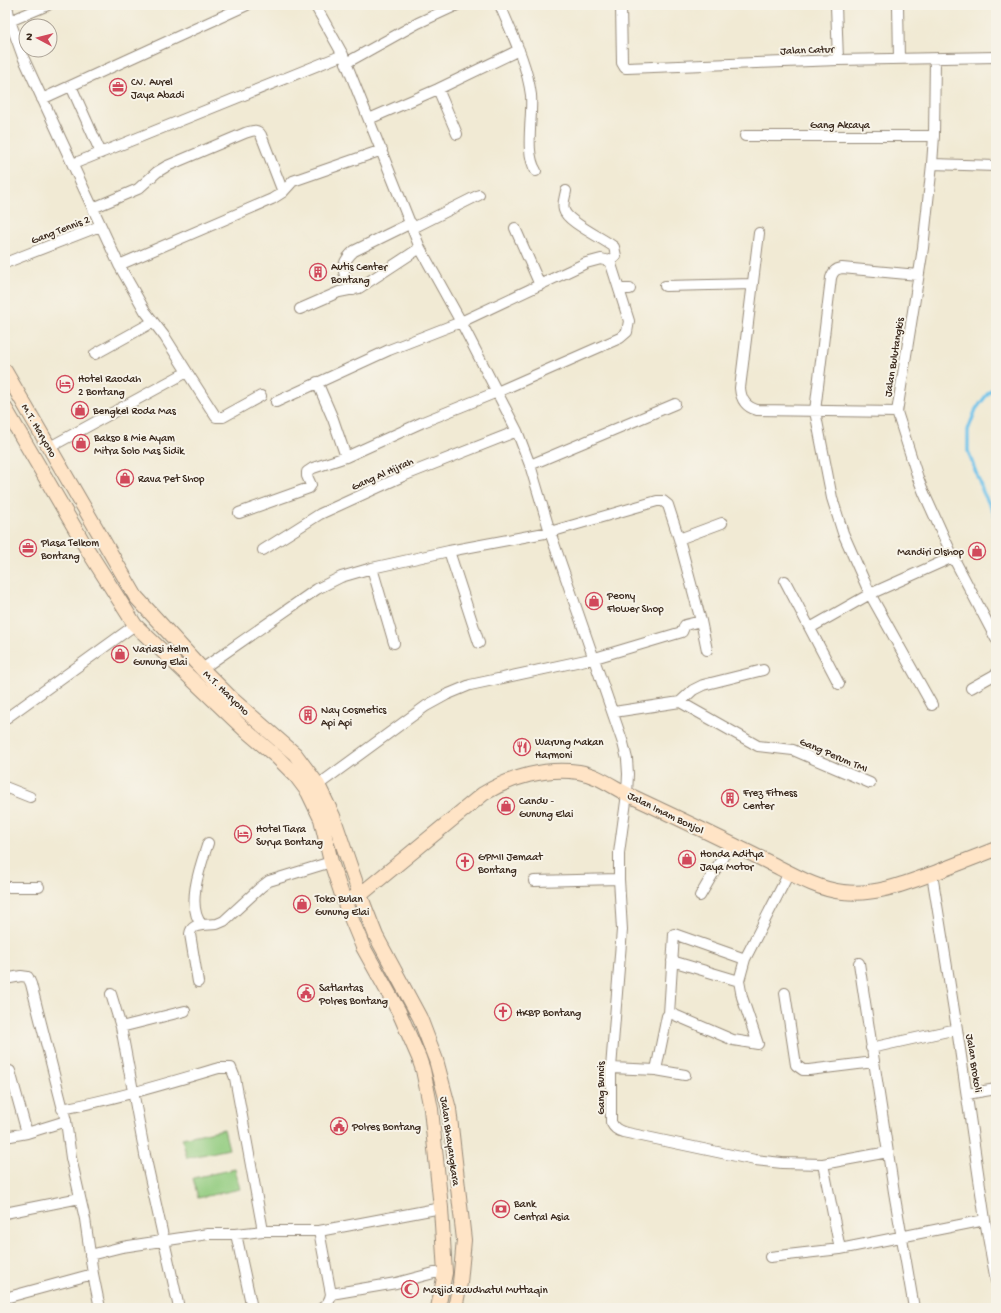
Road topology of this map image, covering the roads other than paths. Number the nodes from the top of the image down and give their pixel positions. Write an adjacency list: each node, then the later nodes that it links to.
1 (7, 5): 10 (street)
2 (48, 5): 10 (street)
3 (247, 5): 17 (street)
4 (315, 5): 13 (street, Gang Buncis)
5 (457, 5): 13 (street)
6 (500, 5): 11 (street)
7 (621, 5): 16 (street, Jalan Catur)
8 (836, 5): 16 (street)
9 (898, 5): 14 (street)
10 (10, 21): 19 (street)
11 (518, 50): 18 (street); 29 (street)
12 (996, 57): 15 (street, Jalan Catur)
13 (344, 59): 20 (street, Gang Buncis); 25 (street)
14 (899, 59): 15 (street, Jalan Catur); 16 (street, Jalan Catur)
15 (935, 59): 23 (street, Jalan Bulutangkis)
16 (838, 60)
17 (71, 86): 19 (street); 25 (street)
18 (438, 89): 20 (street); 21 (street)
19 (42, 99): 26 (street)
20 (369, 120): 24 (street, Gang Buncis)
21 (457, 134)
22 (745, 136): 23 (street, Gang Akcaya)
23 (934, 136): 27 (street, Jalan Bulutangkis)
24 (382, 150): 31 (street); 35 (street, Gang Buncis)
25 (100, 153): 26 (street)
26 (73, 164): 33 (street)
27 (932, 164): 28 (street); 42 (street, Jalan Bulutangkis)
28 (996, 166)
29 (536, 171)
30 (566, 191): 39 (street)
31 (283, 192): 33 (street); 41 (street)
32 (479, 195): 35 (street)
33 (93, 208): 34 (street)
34 (100, 226): 40 (street, Gang Tennis 2); 41 (street)
35 (412, 226): 38 (street, Gang Buncis); 48 (street)
36 (515, 228): 43 (street)
37 (759, 233): 44 (street)
38 (420, 248): 48 (street); 51 (street, Gang Buncis)
39 (610, 261): 43 (street); 46 (street)
40 (5, 263)
41 (119, 265): 50 (street)
42 (918, 275): 61 (street); 62 (street, Jalan Bulutangkis)
43 (540, 284): 51 (street)
44 (754, 284): 45 (street); 61 (street)
45 (665, 286)
46 (619, 289): 47 (street); 56 (street)
47 (630, 289)
48 (353, 290): 49 (street)
49 (300, 309)
50 (153, 322): 52 (street); 54 (street)
51 (461, 322): 55 (street); 56 (street, Gang Buncis)
52 (95, 354)
53 (5, 371): 64 (main road, M.T. Haryono)
54 (188, 372): 57 (street); 64 (street)
55 (317, 382): 58 (street); 65 (street)
56 (498, 392): 63 (street, Gang Buncis); 65 (street)
57 (261, 396)
58 (276, 402)
59 (675, 404): 67 (street)
60 (5, 408): 68 (main road, M.T. Haryono)
61 (815, 411): 62 (street); 78 (street)
62 (897, 412): 75 (street, Jalan Bulutangkis)
63 (517, 430): 67 (street, Gang Buncis); 73 (street, Gang Al Hijrah)
64 (50, 447): 66 (main road, M.T. Haryono)
65 (346, 457): 69 (street)
66 (59, 463): 68 (main road); 87 (main road, M.T. Haryono)
67 (530, 466): 71 (street, Gang Buncis)
68 (42, 471): 80 (main road, M.T. Haryono)
69 (239, 513)
70 (722, 523): 72 (street)
71 (550, 532): 72 (street); 74 (street); 86 (street, Gang Buncis)
72 (678, 539): 79 (street)
73 (263, 550)
74 (449, 551): 76 (street); 83 (street)
75 (953, 557): 78 (street); 82 (street, Jalan Bulutangkis)
76 (372, 568): 84 (street); 87 (street)
77 (785, 581): 81 (street)
78 (870, 594): 81 (street); 93 (street)
79 (701, 621): 85 (street); 86 (street)
80 (135, 625): 95 (street); 104 (main road, M.T. Haryono)
81 (810, 628): 90 (street)
82 (996, 639)
83 (479, 642)
84 (394, 643)
85 (707, 650)
86 (595, 658): 94 (street, Gang Buncis); 97 (street)
87 (202, 669): 97 (main road, M.T. Haryono)
88 (763, 670): 92 (street)
89 (996, 674): 91 (street)
90 (839, 684)
91 (971, 688)
92 (680, 702): 94 (street); 96 (street, Gang Perum TMI)
93 (932, 705)
94 (614, 712): 99 (street, Gang Buncis)
95 (5, 719)
96 (870, 783)
97 (318, 785): 111 (main road, M.T. Haryono)
98 (5, 787): 100 (street)
99 (627, 794): 102 (main road, Jalan Imam Bonjol); 107 (street, Gang Buncis); 111 (main road, Jalan Imam Bonjol)
100 (30, 797)
101 (208, 843): 114 (street)
102 (731, 843): 105 (main road, Jalan Imam Bonjol); 112 (street)
103 (986, 853): 106 (main road, Jalan Imam Bonjol)
104 (331, 862): 113 (main road, M.T. Haryono); 114 (street)
105 (789, 873): 106 (main road, Jalan Imam Bonjol); 115 (street)
106 (932, 874): 126 (street, Jalan Brokoli)
107 (619, 878): 108 (street); 129 (street, Gang Buncis)
108 (534, 882)
109 (5, 887): 110 (street)
110 (39, 887)
111 (360, 895): 113 (main road, Jalan Imam Bonjol); 142 (main road, Jalan Bhayangkara)
112 (700, 896)
113 (344, 901): 143 (main road, Jalan Bhayangkara)
114 (202, 925): 120 (street)
115 (745, 959): 116 (street); 119 (street)
116 (672, 961): 119 (street); 124 (street)
117 (859, 963): 127 (street)
118 (5, 979): 136 (street)
119 (739, 981): 124 (street)
120 (198, 982)
121 (785, 993): 128 (street)
122 (111, 994): 125 (street)
123 (185, 1010): 125 (street)
124 (669, 1014): 130 (street)
125 (121, 1027): 134 (street)
126 (957, 1029): 127 (street); 135 (street, Jalan Brokoli)
127 (871, 1048): 128 (street)
128 (874, 1062): 140 (street)
129 (611, 1068): 130 (street); 141 (street, Gang Buncis)
130 (656, 1070): 132 (street)
131 (10, 1072): 138 (street)
132 (685, 1075)
133 (996, 1089): 135 (street)
134 (134, 1092): 136 (street); 149 (street); 153 (street)
135 (967, 1094): 148 (street, Jalan Brokoli)
136 (62, 1109): 137 (street)
137 (66, 1121): 138 (street); 144 (street)
138 (27, 1133): 139 (street)
139 (5, 1137)
140 (888, 1152): 141 (street, Gang Buncis); 152 (street)
141 (823, 1164): 154 (street)
142 (455, 1166): 143 (main road); 145 (main road, Jalan Bhayangkara)
143 (437, 1168): 146 (main road, Jalan Bhayangkara)
144 (80, 1198): 147 (street); 155 (street)
145 (459, 1205): 146 (main road); 167 (main road, Jalan Bhayangkara)
146 (441, 1208): 150 (street); 157 (main road, Jalan Bhayangkara)
147 (5, 1213)
148 (985, 1220): 152 (street); 159 (street, Jalan Brokoli)
149 (264, 1231): 150 (street); 151 (street)
150 (319, 1231): 160 (street)
151 (236, 1234): 153 (street); 164 (street)
152 (901, 1236): 154 (street); 168 (street)
153 (163, 1240): 155 (street); 163 (street)
154 (840, 1249): 156 (street)
155 (90, 1255): 158 (street)
156 (770, 1256)
157 (445, 1273): 160 (street); 166 (main road, Jalan Bhayangkara)
158 (93, 1274): 161 (street); 162 (street)
159 (996, 1281)
160 (331, 1294): 165 (street)
161 (5, 1298)
162 (100, 1308)
163 (179, 1308)
164 (252, 1308)
165 (322, 1308)
166 (438, 1308)
167 (455, 1308)
168 (914, 1308)

